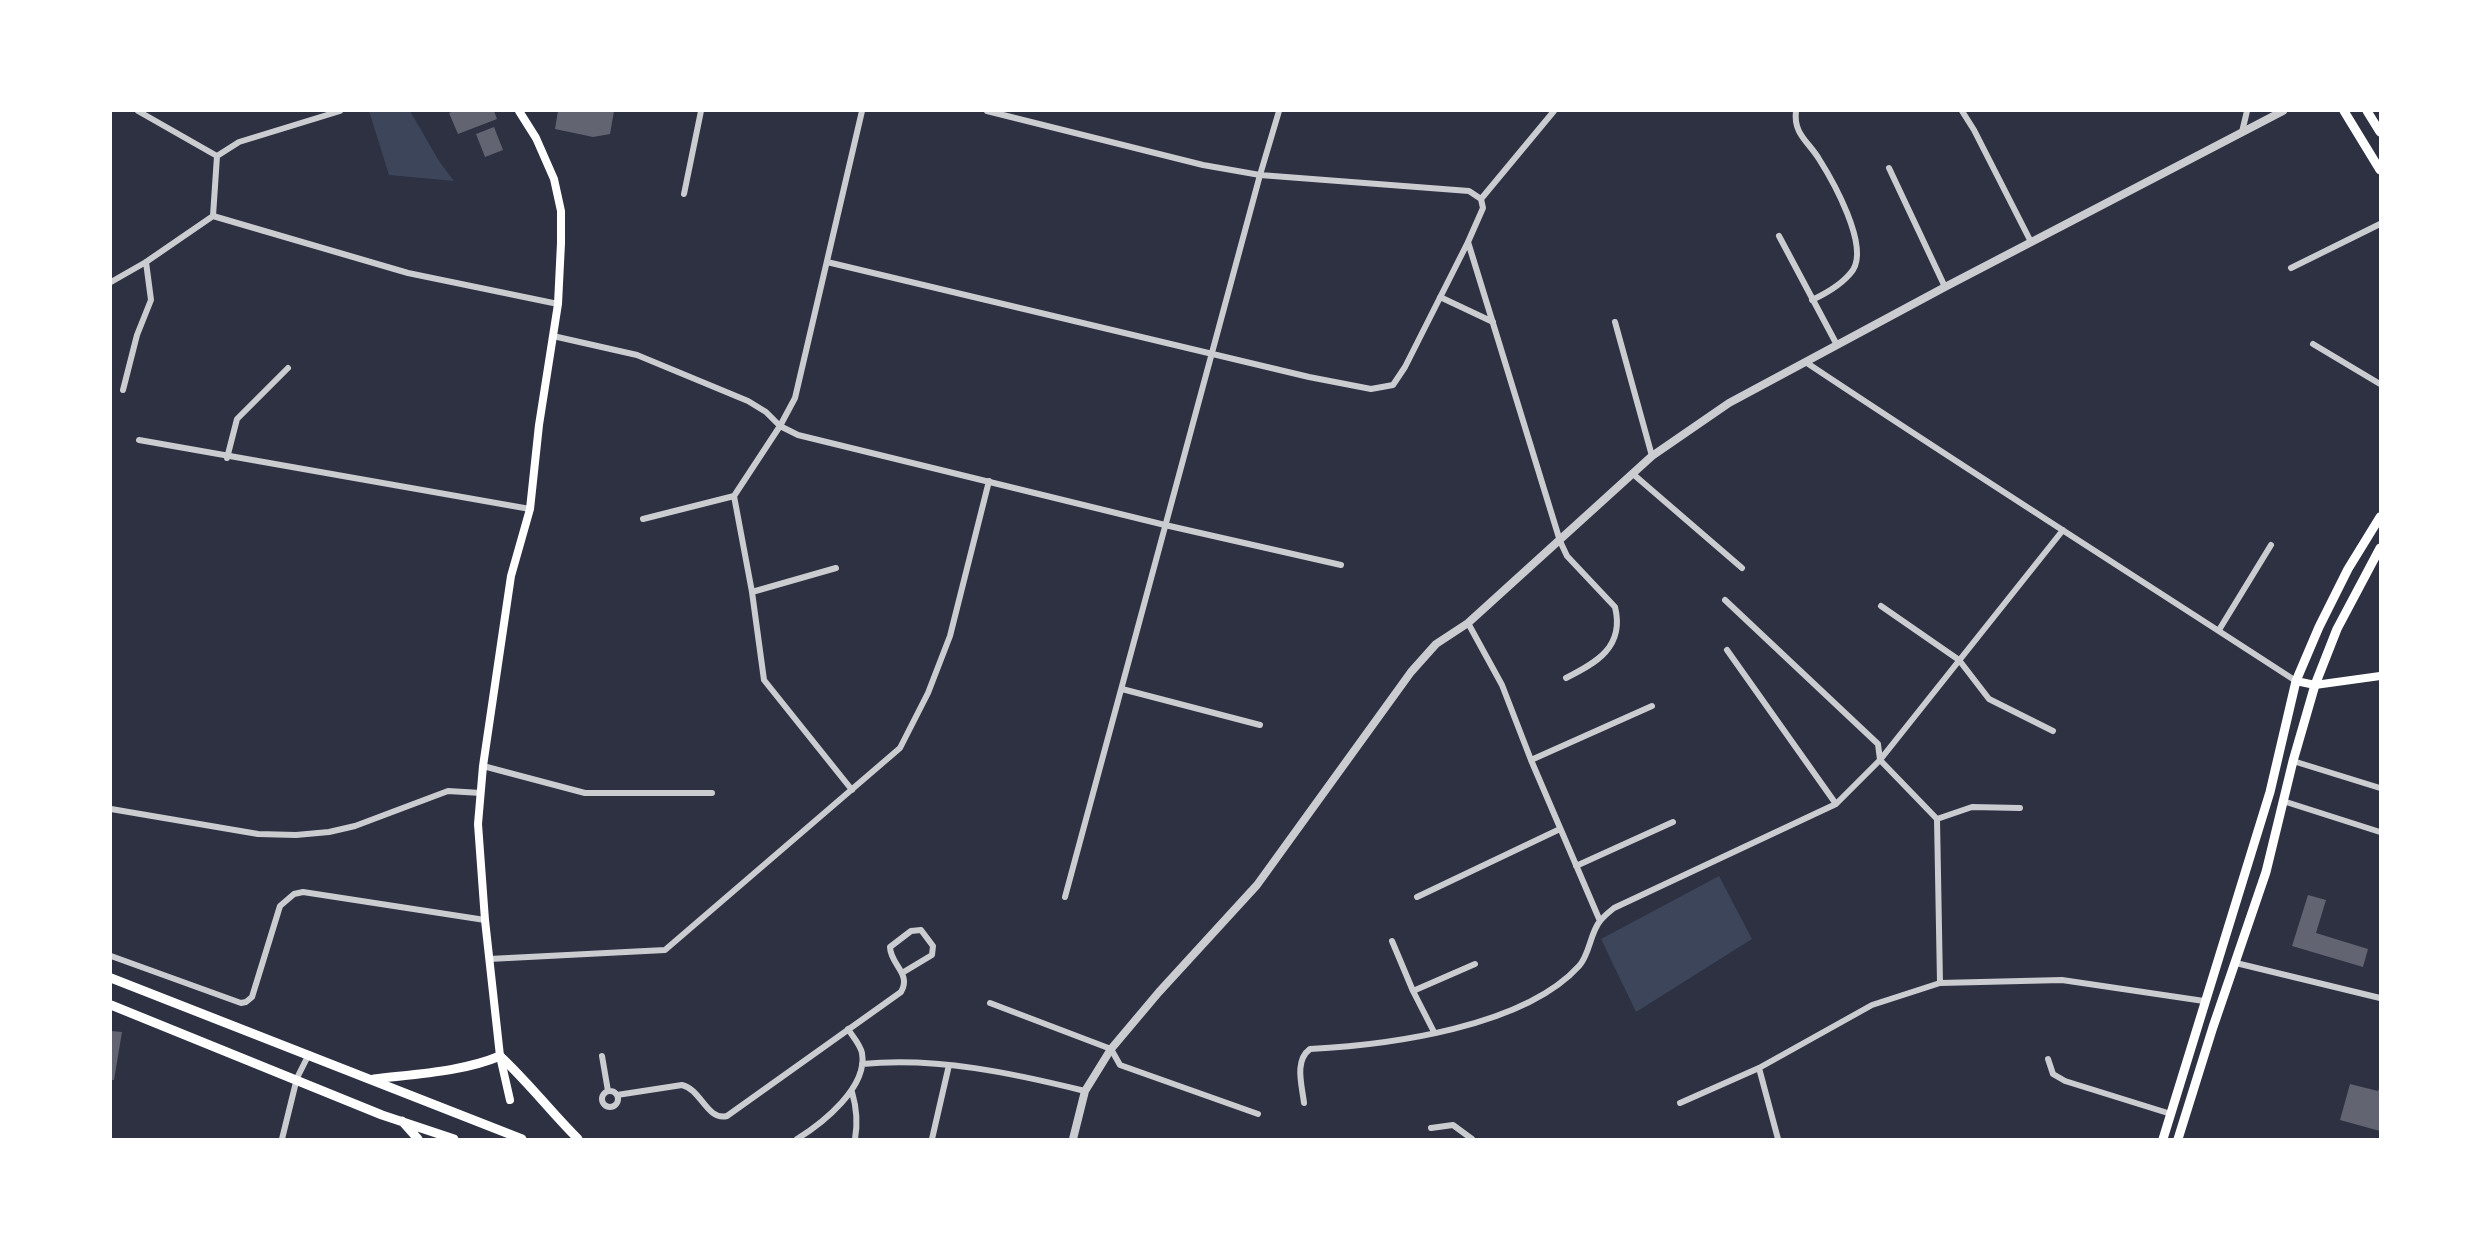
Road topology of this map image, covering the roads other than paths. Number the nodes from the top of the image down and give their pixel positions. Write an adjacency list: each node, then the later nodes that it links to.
1 (138, 111): 17 (street)
2 (340, 111): 17 (street)
3 (519, 111): 35 (main road)
4 (701, 111): 21 (street)
5 (862, 111): 29 (street)
6 (987, 111): 20 (street)
7 (1279, 111): 20 (street)
8 (1554, 111): 22 (street)
9 (1796, 111): 34 (street)
10 (1962, 111): 27 (street)
11 (2247, 111): 15 (street)
12 (2283, 111): 15 (street)
13 (2344, 111): 19 (main road)
14 (2367, 111): 16 (main road)
15 (2242, 132): 27 (street)
16 (2380, 132)
17 (217, 156): 23 (street)
18 (1889, 168): 32 (street)
19 (2380, 170)
20 (1260, 175): 22 (street); 41 (street)
21 (684, 194)
22 (1482, 199): 26 (street)
23 (213, 216): 28 (street); 35 (street)
24 (2380, 224): 30 (street)
25 (1779, 236): 34 (street)
26 (1468, 242): 33 (street); 36 (street)
27 (2031, 242): 32 (street)
28 (146, 262): 31 (street); 45 (street)
29 (827, 262): 41 (street); 46 (street)
30 (2291, 268)
31 (111, 282)
32 (1945, 287): 40 (street)
33 (1440, 297): 36 (street); 41 (street)
34 (1812, 300): 40 (street)
35 (558, 304): 38 (main road)
36 (1493, 322): 58 (street)
37 (1615, 322): 48 (street)
38 (553, 336): 46 (street); 53 (main road)
39 (2313, 344): 44 (street)
40 (1837, 345): 42 (street)
41 (1212, 353): 56 (street)
42 (1807, 363): 48 (street); 57 (street)
43 (288, 368): 49 (street)
44 (2380, 384)
45 (123, 390)
46 (780, 426): 51 (street); 52 (street)
47 (139, 440): 49 (street)
48 (1652, 456): 50 (street)
49 (227, 458): 53 (street)
50 (1633, 474): 58 (street); 63 (street)
51 (989, 481): 56 (street); 84 (street)
52 (734, 496): 55 (street); 64 (street)
53 (530, 509): 82 (main road)
54 (2380, 517): 73 (main road)
55 (643, 519)
56 (1165, 525): 61 (street); 75 (street)
57 (2063, 530): 68 (street); 70 (street)
58 (1560, 541): 67 (street); 72 (street)
59 (2271, 545): 68 (street)
60 (2380, 548): 74 (main road)
61 (1341, 565)
62 (836, 568): 64 (street)
63 (1742, 568)
64 (752, 592): 84 (street)
65 (1725, 600): 80 (street)
66 (1881, 606): 70 (street)
67 (1468, 623): 79 (street); 115 (street)
68 (2218, 630): 73 (street)
69 (1727, 650): 88 (street)
70 (1959, 660): 78 (street); 80 (street)
71 (2380, 675): 74 (main road)
72 (1566, 678)
73 (2296, 681): 74 (main road); 110 (main road)
74 (2315, 685): 81 (main road)
75 (1122, 689): 77 (street); 96 (street)
76 (1652, 706): 79 (street)
77 (1260, 725)
78 (2053, 731)
79 (1531, 760): 93 (street)
80 (1880, 760): 88 (street); 91 (street)
81 (2293, 761): 83 (street); 87 (main road)
82 (483, 766): 85 (main road); 86 (street)
83 (2380, 788)
84 (852, 790): 102 (street)
85 (481, 793): 90 (street); 98 (main road)
86 (712, 793)
87 (2283, 801): 94 (street); 103 (main road)
88 (1836, 804): 99 (street)
89 (2020, 808): 91 (street)
90 (111, 809)
91 (1937, 819): 107 (street)
92 (1673, 822): 95 (street)
93 (1560, 829): 95 (street); 97 (street)
94 (2380, 832)
95 (1576, 866): 99 (street)
96 (1065, 897)
97 (1417, 897)
98 (485, 920): 101 (street); 102 (main road)
99 (1600, 921): 114 (street)
100 (1392, 941): 108 (street)
101 (111, 956)
102 (489, 958): 117 (main road)
103 (2236, 963): 109 (street); 150 (main road)
104 (1475, 964): 108 (street)
105 (902, 973): 105 (street); 113 (street)
106 (111, 978): 116 (main road)
107 (1940, 983): 110 (street); 122 (street)
108 (1413, 991): 114 (street)
109 (2380, 998)
110 (2204, 1001): 133 (main road)
111 (990, 1003): 115 (street)
112 (111, 1005): 123 (main road)
113 (848, 1029): 120 (street); 128 (street)
114 (1434, 1032): 130 (street)
115 (1111, 1050): 126 (street); 132 (street)
116 (309, 1054): 123 (street); 124 (main road)
117 (500, 1056): 124 (main road); 129 (main road); 141 (main road)
118 (602, 1056): 125 (street)
119 (2048, 1059): 133 (street)
120 (862, 1064): 121 (street); 127 (street)
121 (949, 1065): 126 (street); 145 (street)
122 (1759, 1068): 131 (street); 148 (street)
123 (297, 1078): 134 (main road); 137 (street)
124 (372, 1080): 140 (main road)
125 (608, 1090): 128 (street); 128 (street)
126 (1085, 1091): 146 (street)
127 (852, 1092): 136 (street); 144 (street)
128 (617, 1095)
129 (510, 1100)
130 (1304, 1103)
131 (1680, 1103)
132 (1258, 1114)
133 (2171, 1114): 149 (main road)
134 (401, 1121): 138 (main road); 139 (main road)
135 (1431, 1128): 147 (street)
136 (814, 1129): 142 (street); 143 (street)
137 (282, 1139)
138 (418, 1139)
139 (454, 1139)
140 (522, 1139)
141 (578, 1139)
142 (797, 1139)
143 (810, 1139)
144 (855, 1139)
145 (932, 1139)
146 (1073, 1139)
147 (1472, 1139)
148 (1778, 1139)
149 (2163, 1139)
150 (2178, 1139)

